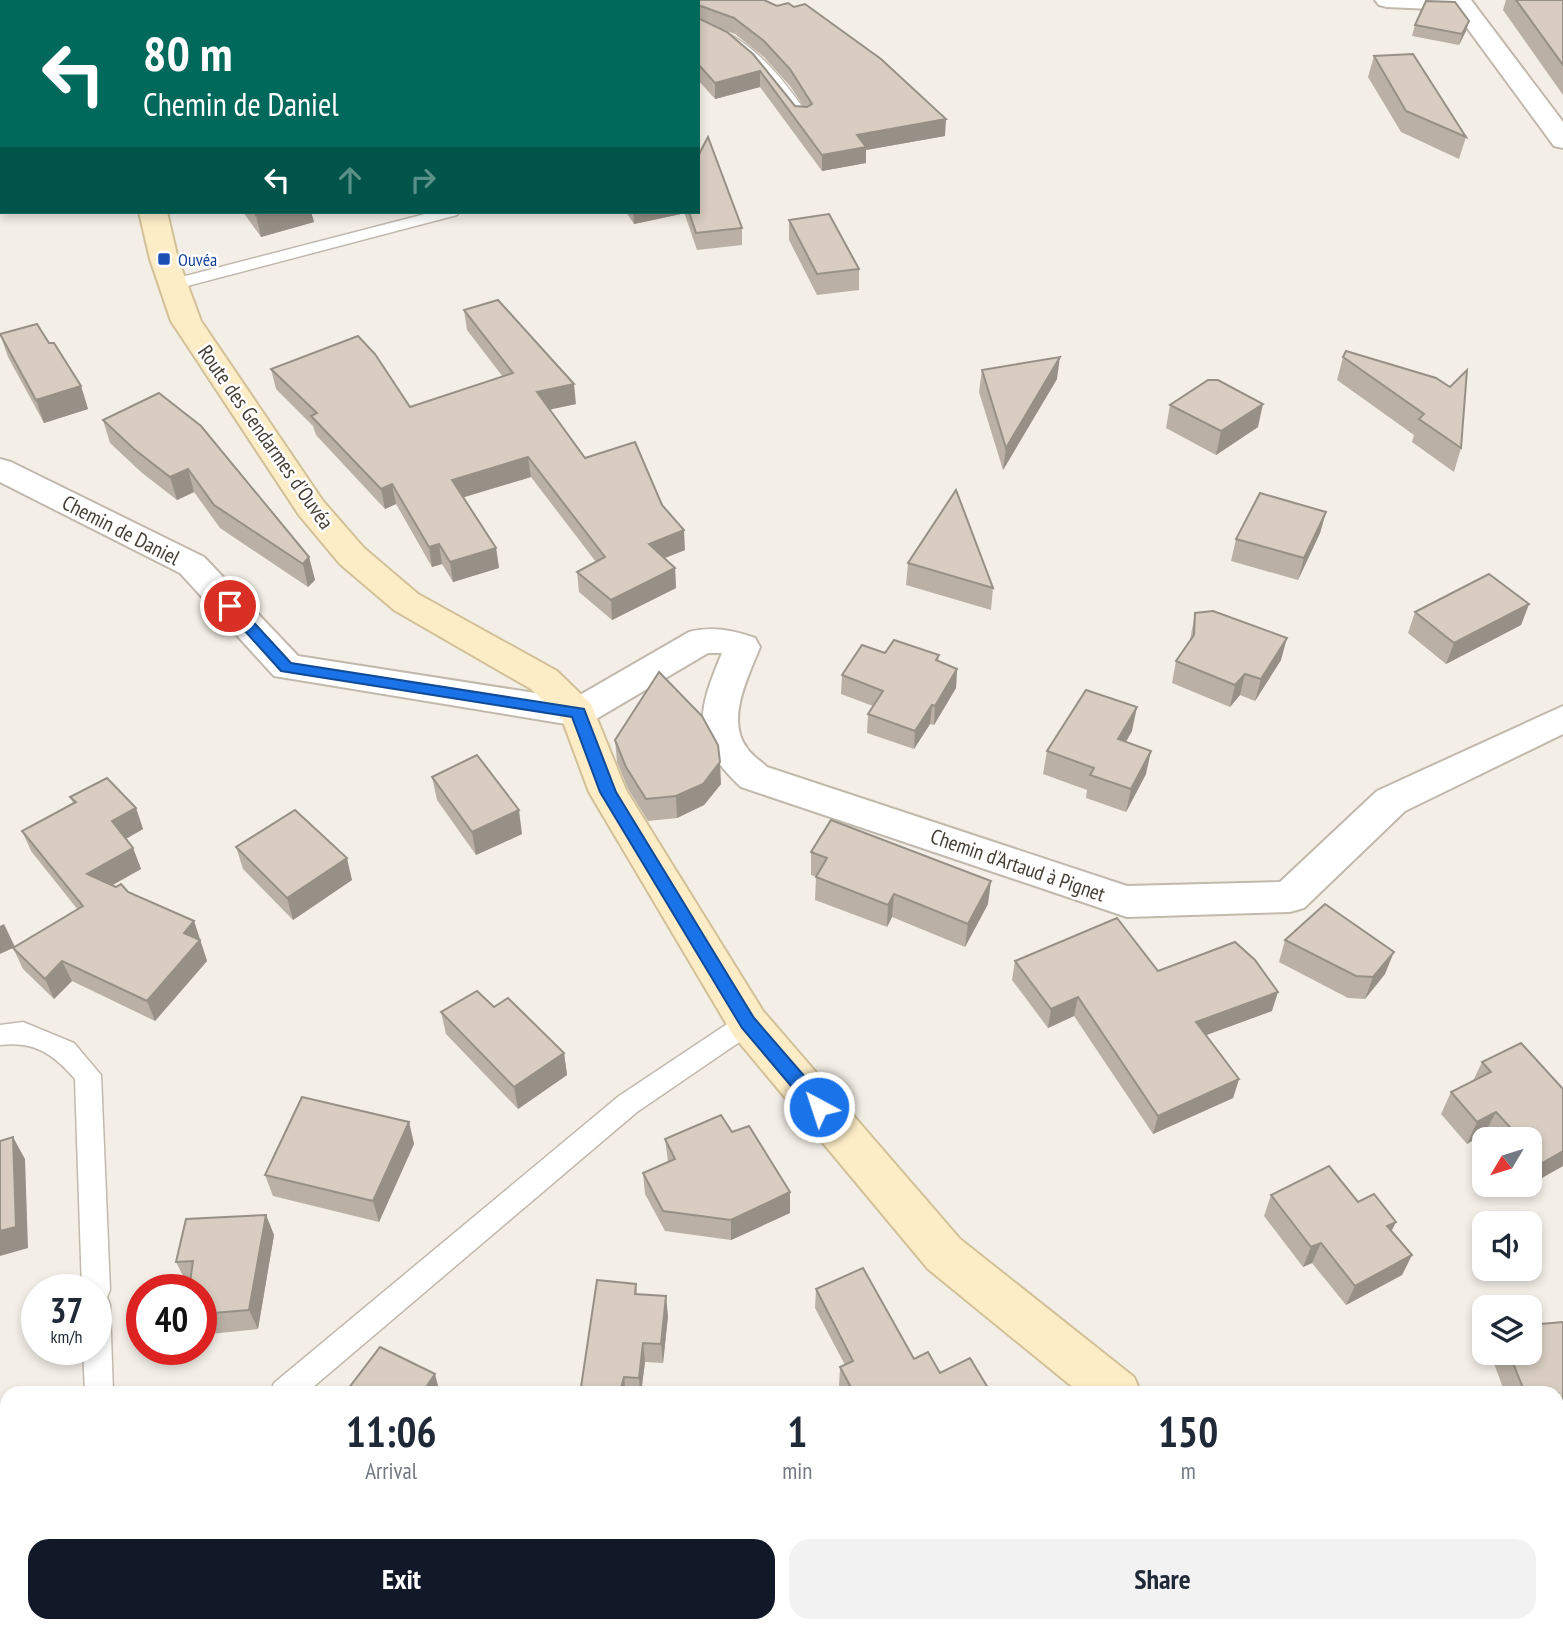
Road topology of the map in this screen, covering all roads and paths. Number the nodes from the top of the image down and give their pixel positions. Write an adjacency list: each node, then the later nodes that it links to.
1 (1387, 0): 2 (street)
2 (1459, 2): 5 (street)
3 (700, 27): 4 (lane)
4 (802, 118)
5 (1563, 140)
6 (154, 214): 9 (street, Route des Gendarmes d'Ouvéa)
7 (434, 214): 8 (lane)
8 (409, 217): 9 (lane)
9 (172, 285): 11 (street, Route des Gendarmes d'Ouvéa)
10 (0, 469): 11 (street, Chemin de Daniel)
11 (578, 713): 12 (street, Chemin d'Artaud à Pignet); 13 (street)
12 (1563, 719)
13 (748, 1023): 18 (lane); 19 (street)
14 (0, 1035): 15 (lane)
15 (95, 1274)
16 (98, 1365): 17 (lane)
17 (99, 1386)
18 (292, 1386)
19 (1108, 1386)

